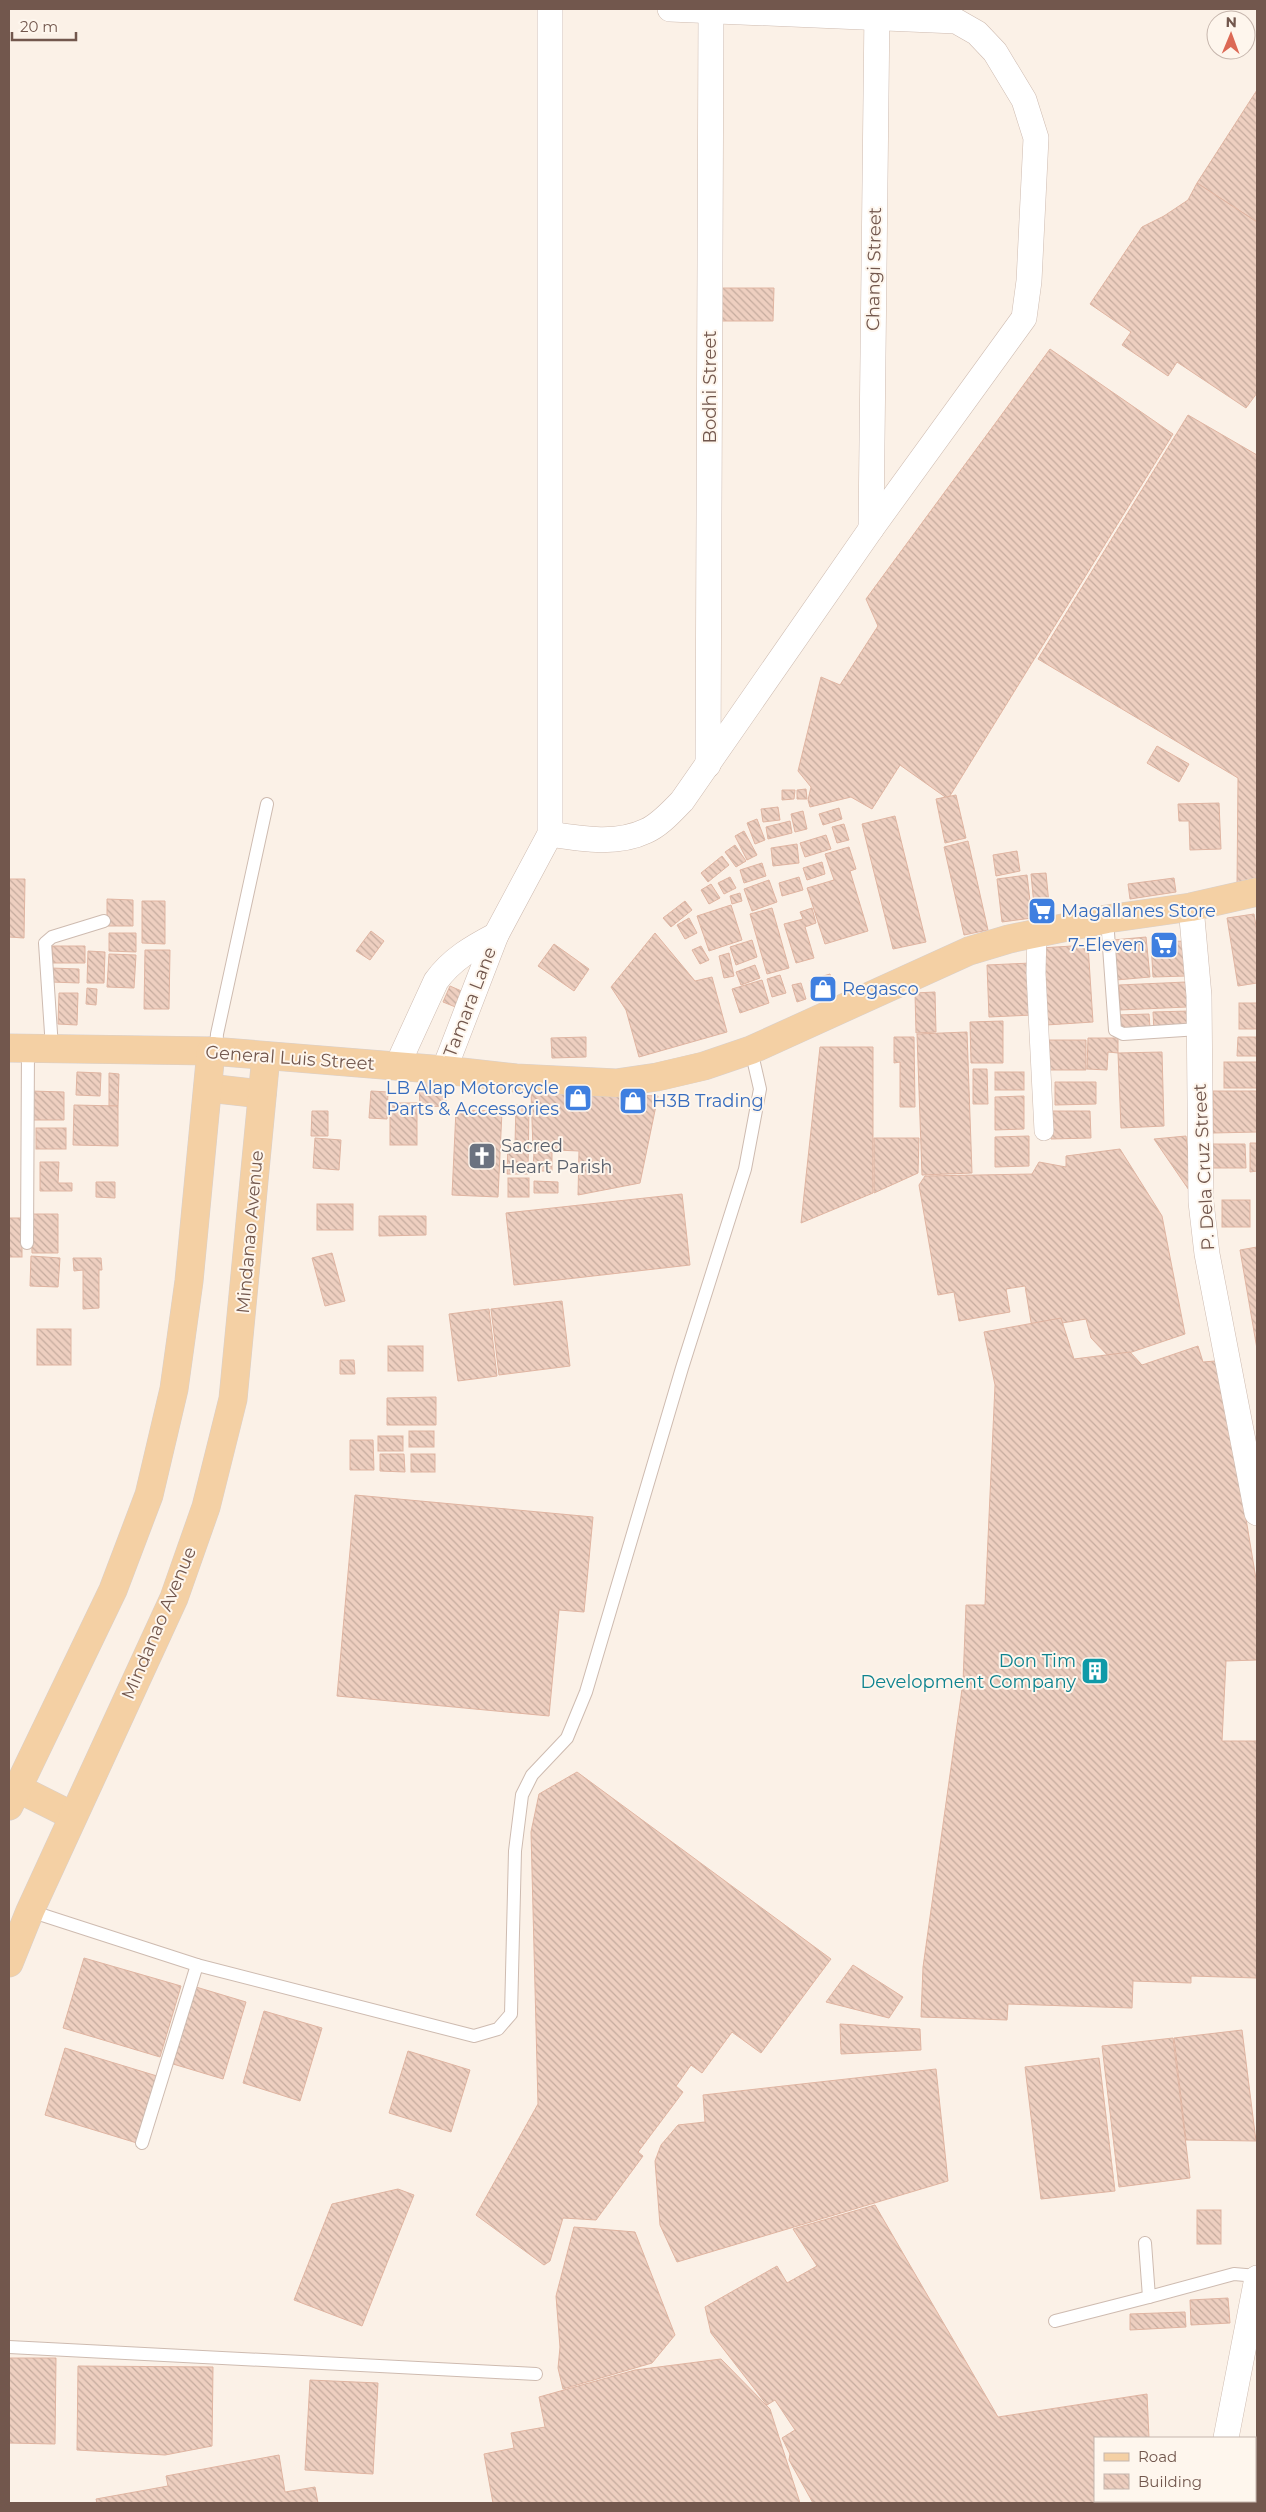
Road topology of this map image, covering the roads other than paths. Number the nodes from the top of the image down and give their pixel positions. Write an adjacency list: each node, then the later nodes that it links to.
1 (550, 9): 8 (street)
2 (670, 9): 3 (street)
3 (711, 10): 4 (street); 6 (street, Bodhi Street)
4 (877, 12): 5 (street, Changi Street); 5 (street)
5 (871, 529): 6 (street)
6 (708, 765): 8 (street)
7 (267, 804): 18 (lane)
8 (550, 834): 14 (street, Tamara Lane)
9 (1257, 892): 10 (main road, General Luis Street)
10 (1191, 907): 11 (main road, General Luis Street); 15 (street, P. Dela Cruz Street)
11 (1108, 919): 13 (main road, General Luis Street); 15 (lane)
12 (104, 921): 16 (lane)
13 (1037, 932): 17 (main road, General Luis Street); 24 (street)
14 (496, 935): 20 (street, Tamara Lane); 21 (street, Tamara Lane)
15 (1199, 1029): 26 (street, P. Dela Cruz Street)
16 (30, 1048): 18 (main road, General Luis Street); 25 (lane)
17 (751, 1050): 21 (main road, General Luis Street); 31 (lane)
18 (214, 1051): 19 (main road, General Luis Street); 22 (main road)
19 (266, 1056): 20 (main road, General Luis Street); 23 (main road, Mindanao Avenue)
20 (397, 1066): 21 (main road, General Luis Street)
21 (444, 1070)
22 (208, 1088): 23 (main road); 27 (main road)
23 (262, 1094): 28 (main road, Mindanao Avenue)
24 (1044, 1131)
25 (27, 1243)
26 (1257, 1513)
27 (13, 1797): 28 (main road)
28 (73, 1816): 29 (main road, Mindanao Avenue)
29 (30, 1911): 30 (main road, Mindanao Avenue); 31 (lane)
30 (9, 1963)
31 (197, 1964): 32 (lane)
32 (142, 2143)
33 (1145, 2243): 35 (lane)
34 (1257, 2277): 35 (lane); 37 (street)
35 (1149, 2297): 36 (lane)
36 (1055, 2321)
37 (1252, 2339): 40 (street)
38 (9, 2347): 39 (lane)
39 (536, 2374)
40 (1226, 2437)

